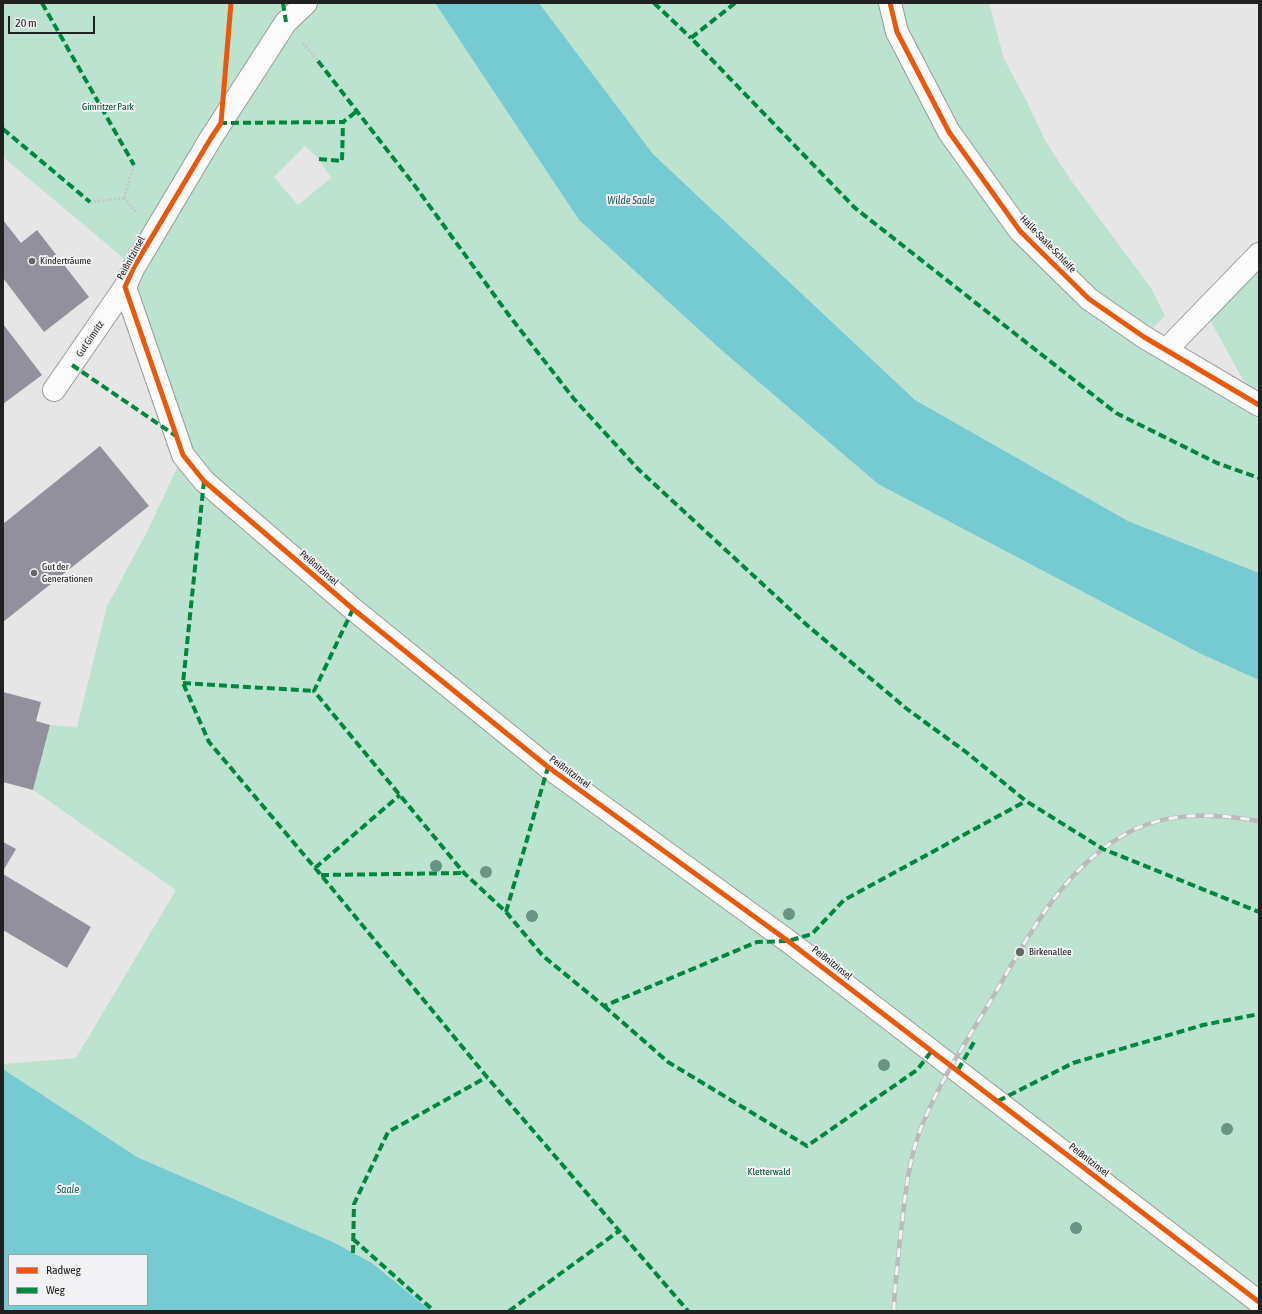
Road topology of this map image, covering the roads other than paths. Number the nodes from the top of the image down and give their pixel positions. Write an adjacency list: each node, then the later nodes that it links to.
1 (306, 3): 4 (street, Peißnitzinsel)
2 (890, 3): 5 (street, Halle-Saale-Schleife)
3 (1259, 254): 5 (street)
4 (125, 287): 6 (street, Gut Gimritz); 8 (street, Peißnitzinsel)
5 (1166, 350): 7 (street, Halle-Saale-Schleife)
6 (54, 390)
7 (1259, 405)
8 (1259, 1302)

